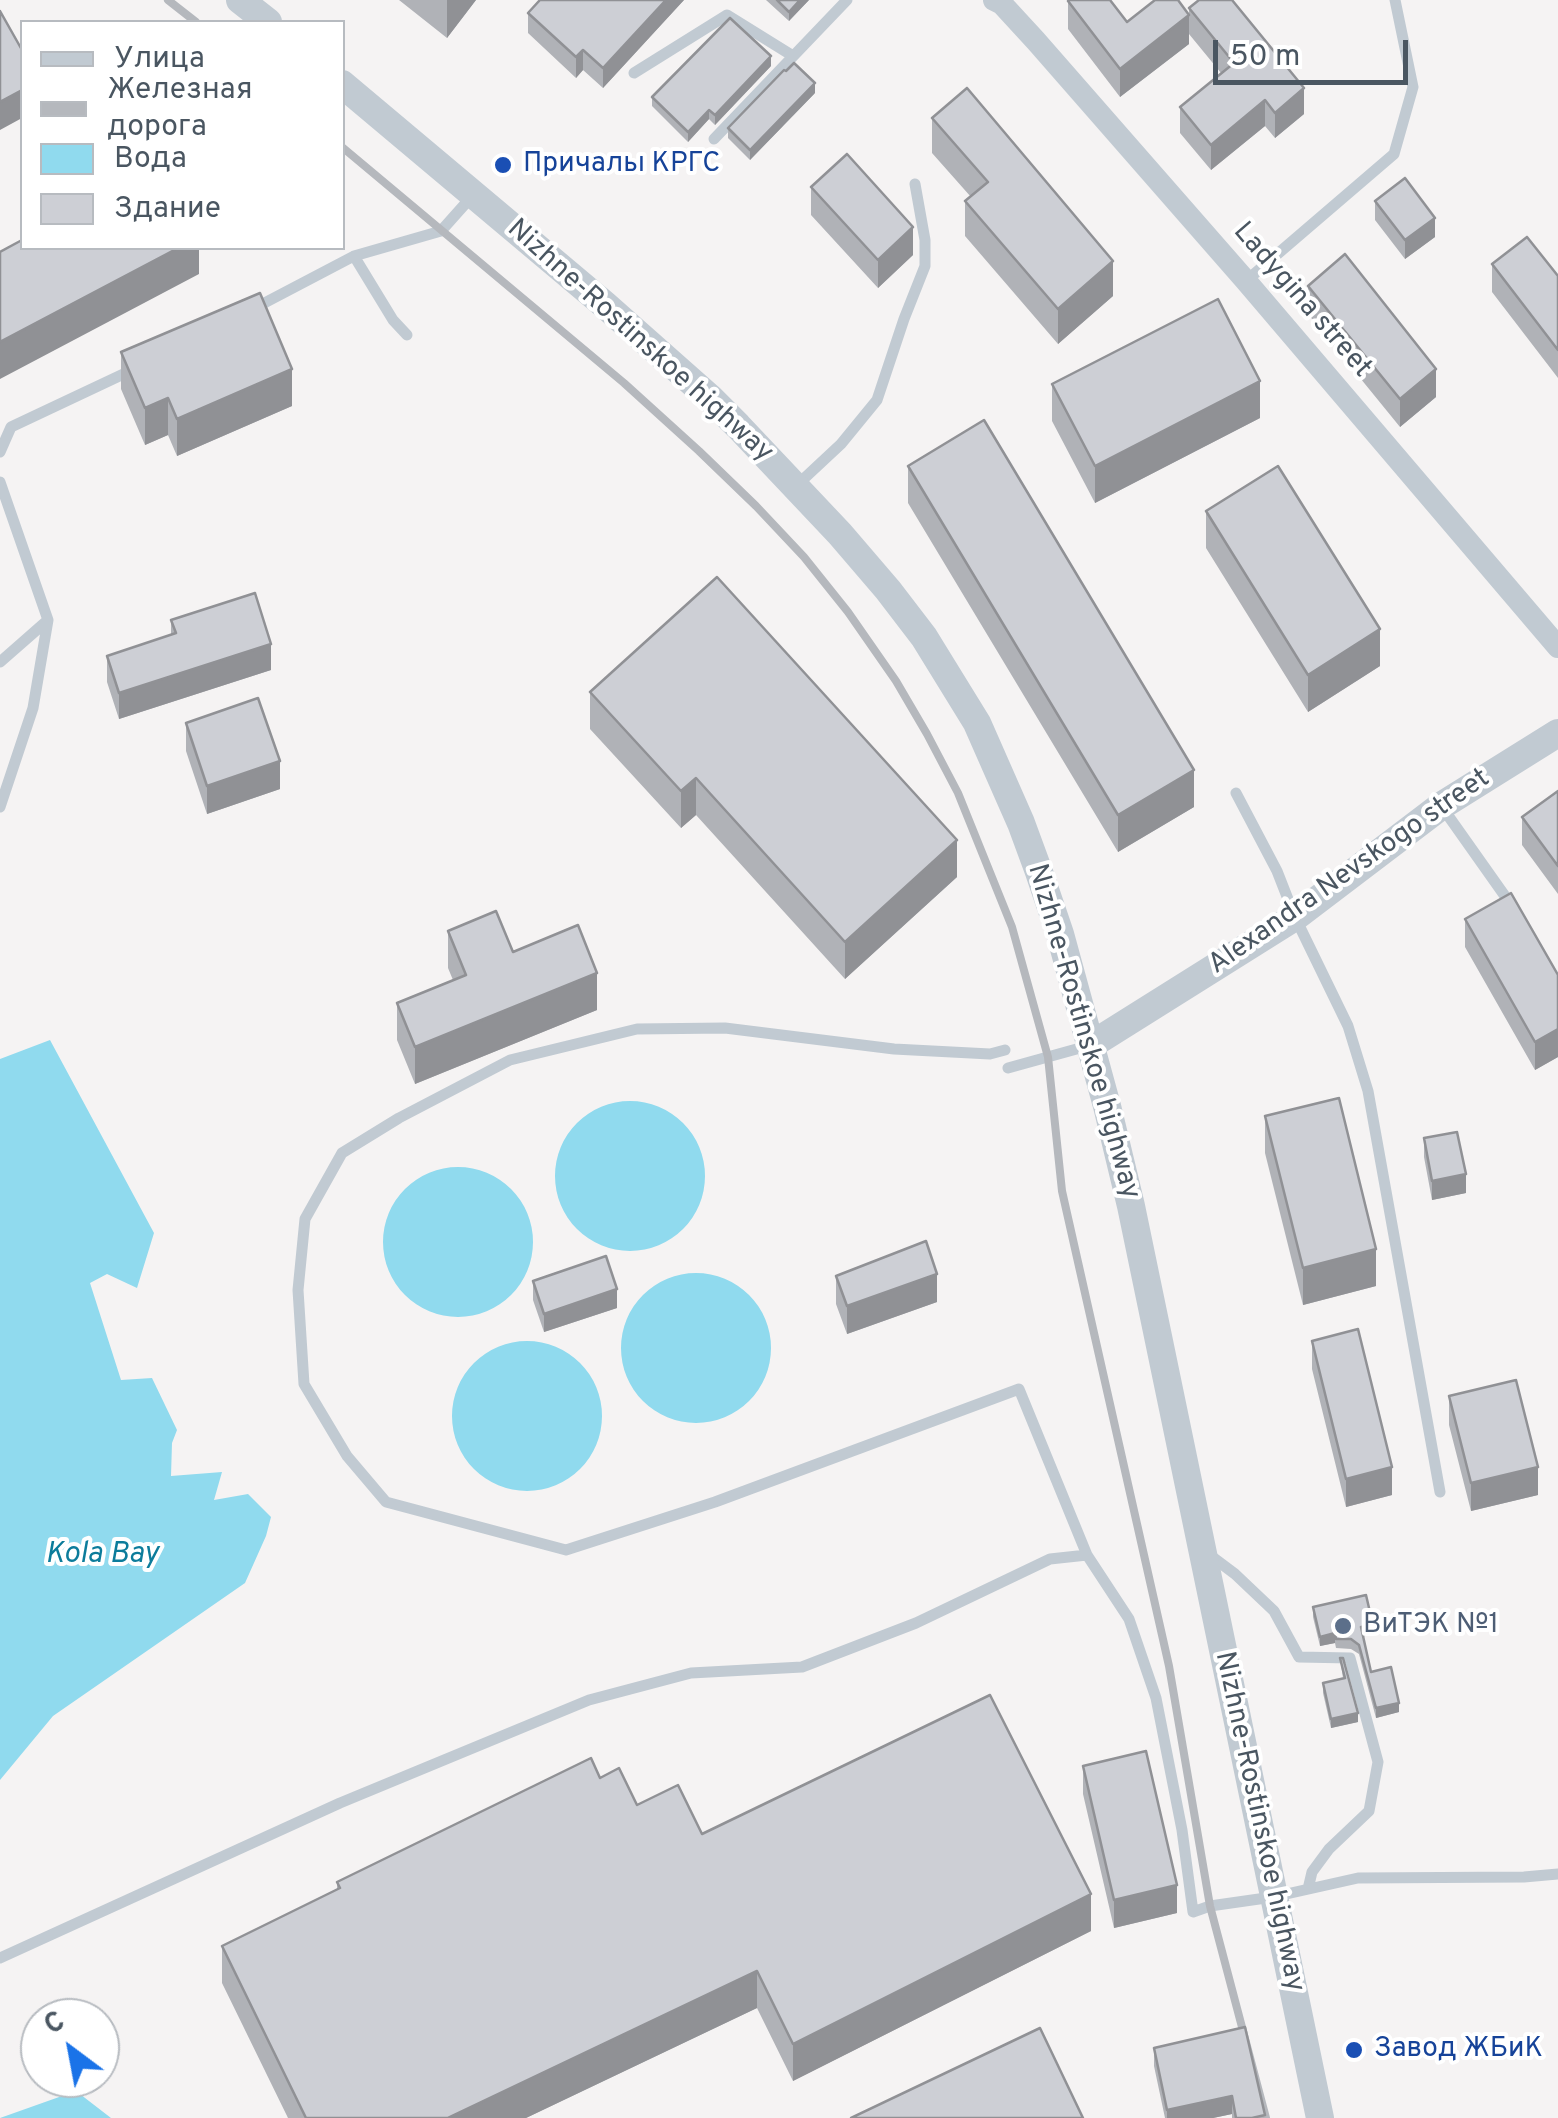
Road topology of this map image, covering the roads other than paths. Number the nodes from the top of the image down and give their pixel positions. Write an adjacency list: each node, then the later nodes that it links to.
1 (240, 0): 5 (street)
2 (846, 0): 6 (lane)
3 (994, 0): 13 (street, Ladygina street)
4 (1395, 0): 13 (lane)
5 (265, 20)
6 (792, 56): 7 (lane); 9 (lane)
7 (634, 73)
8 (345, 86): 11 (street, Nizhne-Rostinskoe highway)
9 (714, 138)
10 (915, 184): 19 (lane)
11 (474, 194): 12 (lane); 19 (street, Nizhne-Rostinskoe highway)
12 (354, 256): 14 (lane); 15 (lane)
13 (1246, 282): 21 (street, Ladygina street)
14 (248, 312)
15 (407, 335)
16 (145, 364): 17 (lane)
17 (0, 452)
18 (0, 482): 20 (lane)
19 (796, 486): 29 (street, Nizhne-Rostinskoe highway)
20 (48, 620): 22 (lane); 26 (lane)
21 (1558, 646)
22 (0, 662)
23 (1558, 733): 25 (street, Alexandra Nevskogo street)
24 (1236, 793): 27 (lane)
25 (1442, 806): 27 (street, Alexandra Nevskogo street); 28 (lane)
26 (0, 807)
27 (1295, 917): 29 (street, Alexandra Nevskogo street); 32 (lane)
28 (1520, 920)
29 (1091, 1046): 31 (lane); 33 (street, Nizhne-Rostinskoe highway)
30 (1005, 1050): 34 (lane)
31 (1008, 1068)
32 (1440, 1492)
33 (1201, 1548): 36 (lane); 37 (street, Nizhne-Rostinskoe highway)
34 (1087, 1555): 37 (lane); 38 (lane)
35 (1558, 1874): 36 (lane)
36 (1308, 1889): 37 (lane)
37 (1273, 1897): 39 (street, Nizhne-Rostinskoe highway)
38 (0, 1958)
39 (1320, 2118)

